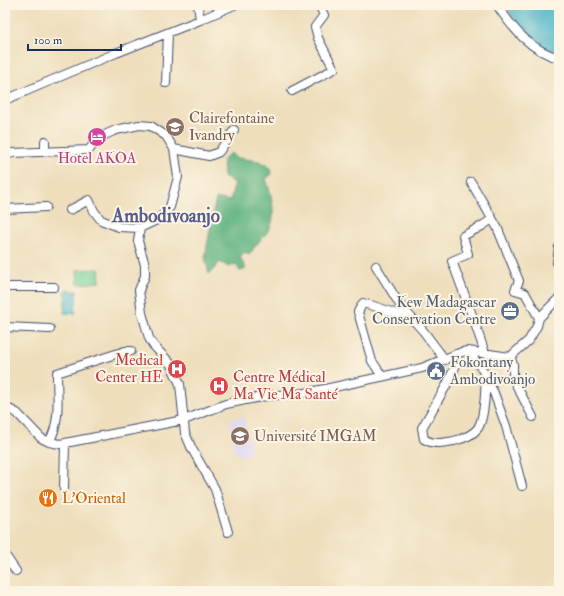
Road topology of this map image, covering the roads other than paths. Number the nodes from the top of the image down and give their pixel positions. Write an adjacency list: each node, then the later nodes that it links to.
1 (198, 5): 5 (street)
2 (234, 5): 5 (street)
3 (319, 5): 9 (street)
4 (497, 5): 7 (street)
5 (200, 20): 6 (street)
6 (168, 33): 8 (street); 10 (street)
7 (559, 58)
8 (166, 83)
9 (292, 91)
10 (5, 100)
11 (234, 130): 13 (street)
12 (45, 141): 14 (street)
13 (174, 149): 14 (street); 21 (street)
14 (45, 152): 15 (street)
15 (5, 154)
16 (471, 182): 20 (street)
17 (46, 207): 18 (street)
18 (5, 209)
19 (70, 210): 21 (street)
20 (492, 219): 28 (street); 34 (street)
21 (140, 228): 42 (street)
22 (559, 247): 23 (street)
23 (559, 263)
24 (376, 266): 29 (street)
25 (5, 287): 26 (street)
26 (54, 287)
27 (559, 298): 28 (street)
28 (539, 318): 36 (street)
29 (412, 320): 37 (street); 39 (street)
30 (5, 327): 31 (street)
31 (50, 329)
32 (131, 351): 43 (street)
33 (468, 351): 34 (street); 35 (street); 38 (street)
34 (485, 353): 36 (street)
35 (456, 354): 37 (street); 38 (street)
36 (510, 357): 41 (street)
37 (445, 360): 39 (street)
38 (483, 372): 45 (street)
39 (382, 376): 42 (street)
40 (5, 408): 43 (street)
41 (533, 416)
42 (184, 420): 44 (street); 47 (street)
43 (49, 442): 44 (street)
44 (65, 444): 46 (street)
45 (522, 486)
46 (64, 490)
47 (228, 532)
48 (5, 555): 49 (street)
49 (16, 571)

